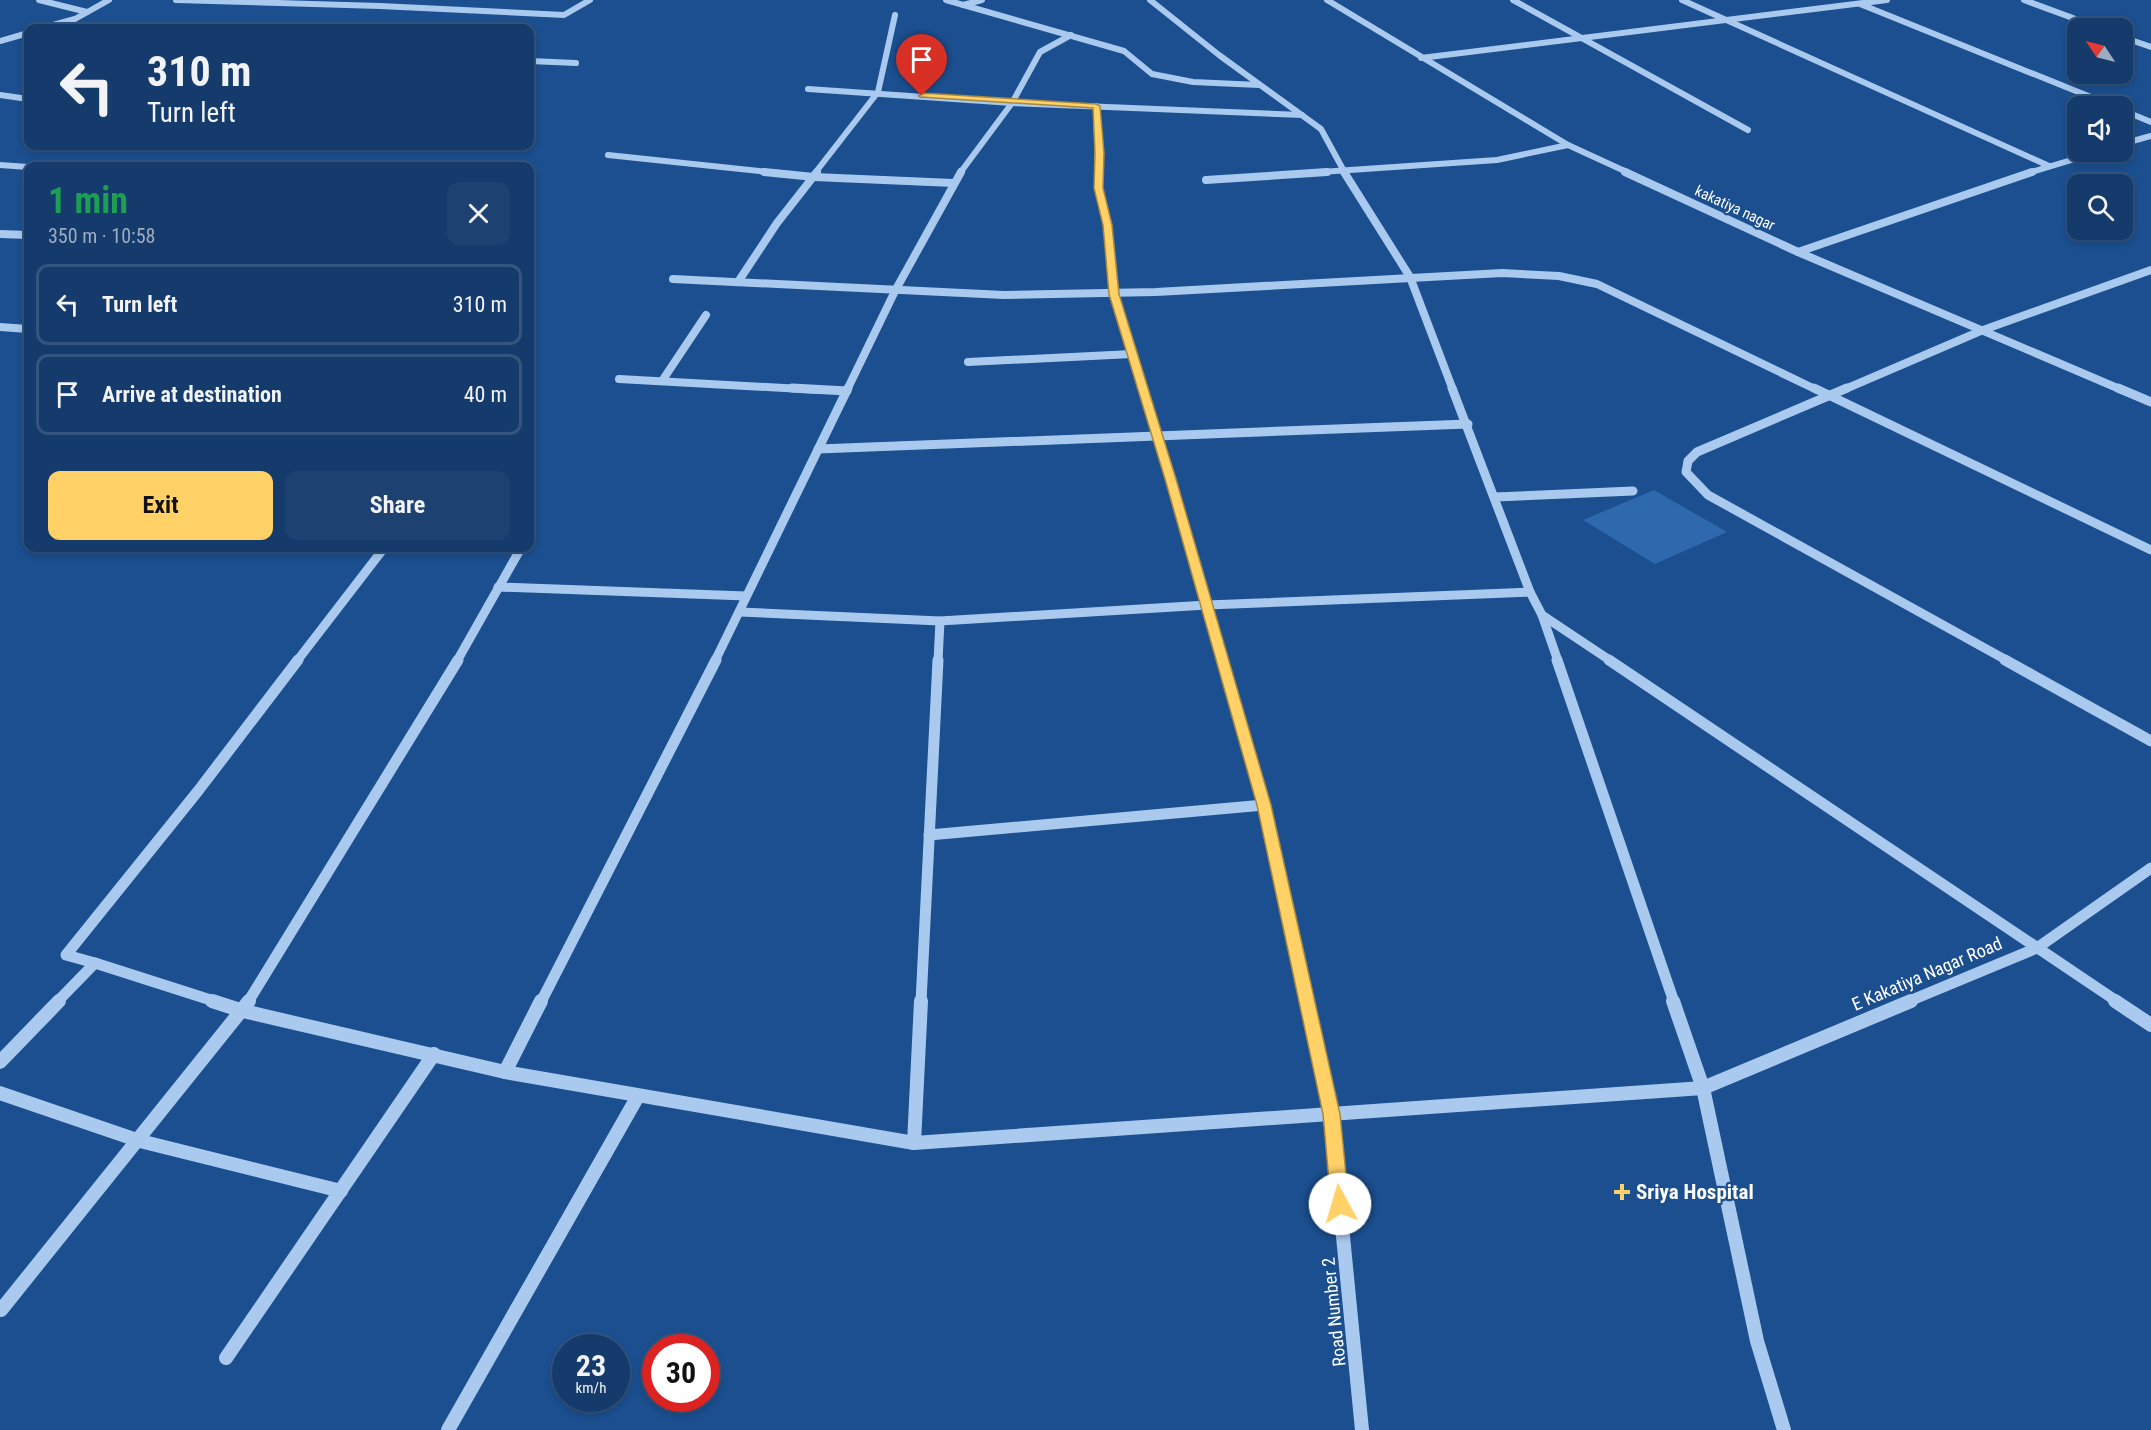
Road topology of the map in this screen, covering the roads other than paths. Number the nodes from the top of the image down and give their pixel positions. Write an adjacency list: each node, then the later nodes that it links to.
1 (39, 0): 17 (street)
2 (109, 0): 17 (street)
3 (176, 0): 14 (street)
4 (218, 0): 14 (street)
5 (590, 0): 14 (street)
6 (946, 0): 16 (street)
7 (982, 0): 16 (street)
8 (1150, 0): 31 (street)
9 (1327, 0): 28 (street, kakatiya nagar)
10 (1513, 0): 24 (street)
11 (1682, 0): 20 (street)
12 (1887, 0): 15 (street)
13 (2024, 0): 19 (street)
14 (208, 3)
15 (1859, 3): 20 (street); 35 (street)
16 (963, 6): 23 (street)
17 (87, 12): 21 (street)
18 (895, 15): 33 (street)
19 (2073, 18)
20 (1721, 19): 24 (street); 49 (street)
21 (57, 24)
22 (24, 35): 25 (street)
23 (1071, 36): 31 (street); 37 (street)
24 (1579, 38): 28 (street); 42 (street)
25 (0, 41)
26 (2133, 41): 27 (street)
27 (2151, 47)
28 (1421, 58): 45 (street, kakatiya nagar)
29 (534, 61): 30 (street)
30 (576, 63)
31 (1259, 85): 39 (street)
32 (808, 89): 33 (street)
33 (878, 92): 37 (street); 52 (street)
34 (0, 95): 36 (street)
35 (2088, 96)
36 (24, 98)
37 (1012, 103): 38 (street); 54 (street)
38 (1096, 106): 39 (street); 65 (street, Road Number 2)
39 (1302, 115): 51 (street)
40 (2133, 115): 41 (street)
41 (2151, 122)
42 (1748, 130)
43 (2151, 136): 44 (street)
44 (2133, 141)
45 (1568, 145): 51 (street); 57 (street, kakatiya nagar)
46 (608, 155): 52 (street)
47 (2067, 161): 49 (street)
48 (0, 165): 50 (street)
49 (2049, 166): 57 (street)
50 (24, 168)
51 (1343, 170): 53 (street); 60 (street)
52 (814, 177): 54 (street); 63 (street)
53 (1206, 180)
54 (953, 183): 64 (street)
55 (0, 234): 56 (street)
56 (24, 235)
57 (1798, 252): 69 (street, kakatiya nagar)
58 (2151, 270): 59 (street)
59 (2138, 274): 62 (street); 69 (street)
60 (1410, 277): 65 (street); 75 (street); 77 (street)
61 (673, 279): 63 (street)
62 (2151, 280)
63 (738, 282): 64 (street)
64 (895, 291): 65 (street); 74 (street)
65 (1114, 294): 70 (street, Road Number 2)
66 (706, 315): 73 (street)
67 (0, 327): 68 (street)
68 (24, 329)
69 (1983, 330): 75 (street); 76 (street, kakatiya nagar)
70 (1132, 354): 71 (street); 78 (street, Road Number 2)
71 (968, 362)
72 (619, 379): 73 (street)
73 (662, 381): 74 (street)
74 (847, 391): 79 (street)
75 (1829, 397): 82 (street); 92 (street)
76 (2151, 402)
77 (1468, 424): 78 (street); 81 (street)
78 (1158, 438): 79 (street); 88 (street, Road Number 2)
79 (818, 449): 87 (street)
80 (1633, 491): 81 (street)
81 (1495, 496): 86 (street)
82 (2151, 550)
83 (381, 552): 97 (street, E Kakatiya Nagar Road)
84 (519, 552): 85 (street)
85 (498, 587): 87 (street); 98 (street)
86 (1530, 592): 88 (street); 90 (street)
87 (746, 596): 89 (street)
88 (1207, 605): 91 (street); 93 (street, Road Number 2)
89 (740, 612): 91 (street); 102 (street)
90 (1542, 615): 96 (street); 103 (street)
91 (940, 621): 94 (street)
92 (2151, 741)
93 (1264, 805): 94 (street); 106 (street, Road Number 2)
94 (929, 835): 108 (street)
95 (2151, 868): 96 (street, E Kakatiya Nagar Road)
96 (2037, 948): 99 (street); 103 (street, E Kakatiya Nagar Road)
97 (95, 963): 98 (street, E Kakatiya Nagar Road); 101 (street)
98 (243, 1011): 100 (street, E Kakatiya Nagar Road); 107 (street)
99 (2151, 1025)
100 (434, 1054): 102 (street, E Kakatiya Nagar Road); 109 (street)
101 (0, 1062)
102 (505, 1072): 105 (street, E Kakatiya Nagar Road)
103 (1703, 1088): 106 (street, E Kakatiya Nagar Road); 114 (street)
104 (0, 1093): 107 (street)
105 (639, 1096): 108 (street, E Kakatiya Nagar Road); 112 (street)
106 (1331, 1114): 108 (street, E Kakatiya Nagar Road); 113 (street, Road Number 2)
107 (140, 1141): 109 (street); 110 (street)
108 (914, 1143)
109 (341, 1191): 111 (street)
110 (1, 1310)
111 (226, 1358)
112 (448, 1430)
113 (1362, 1430)
114 (1784, 1430)

